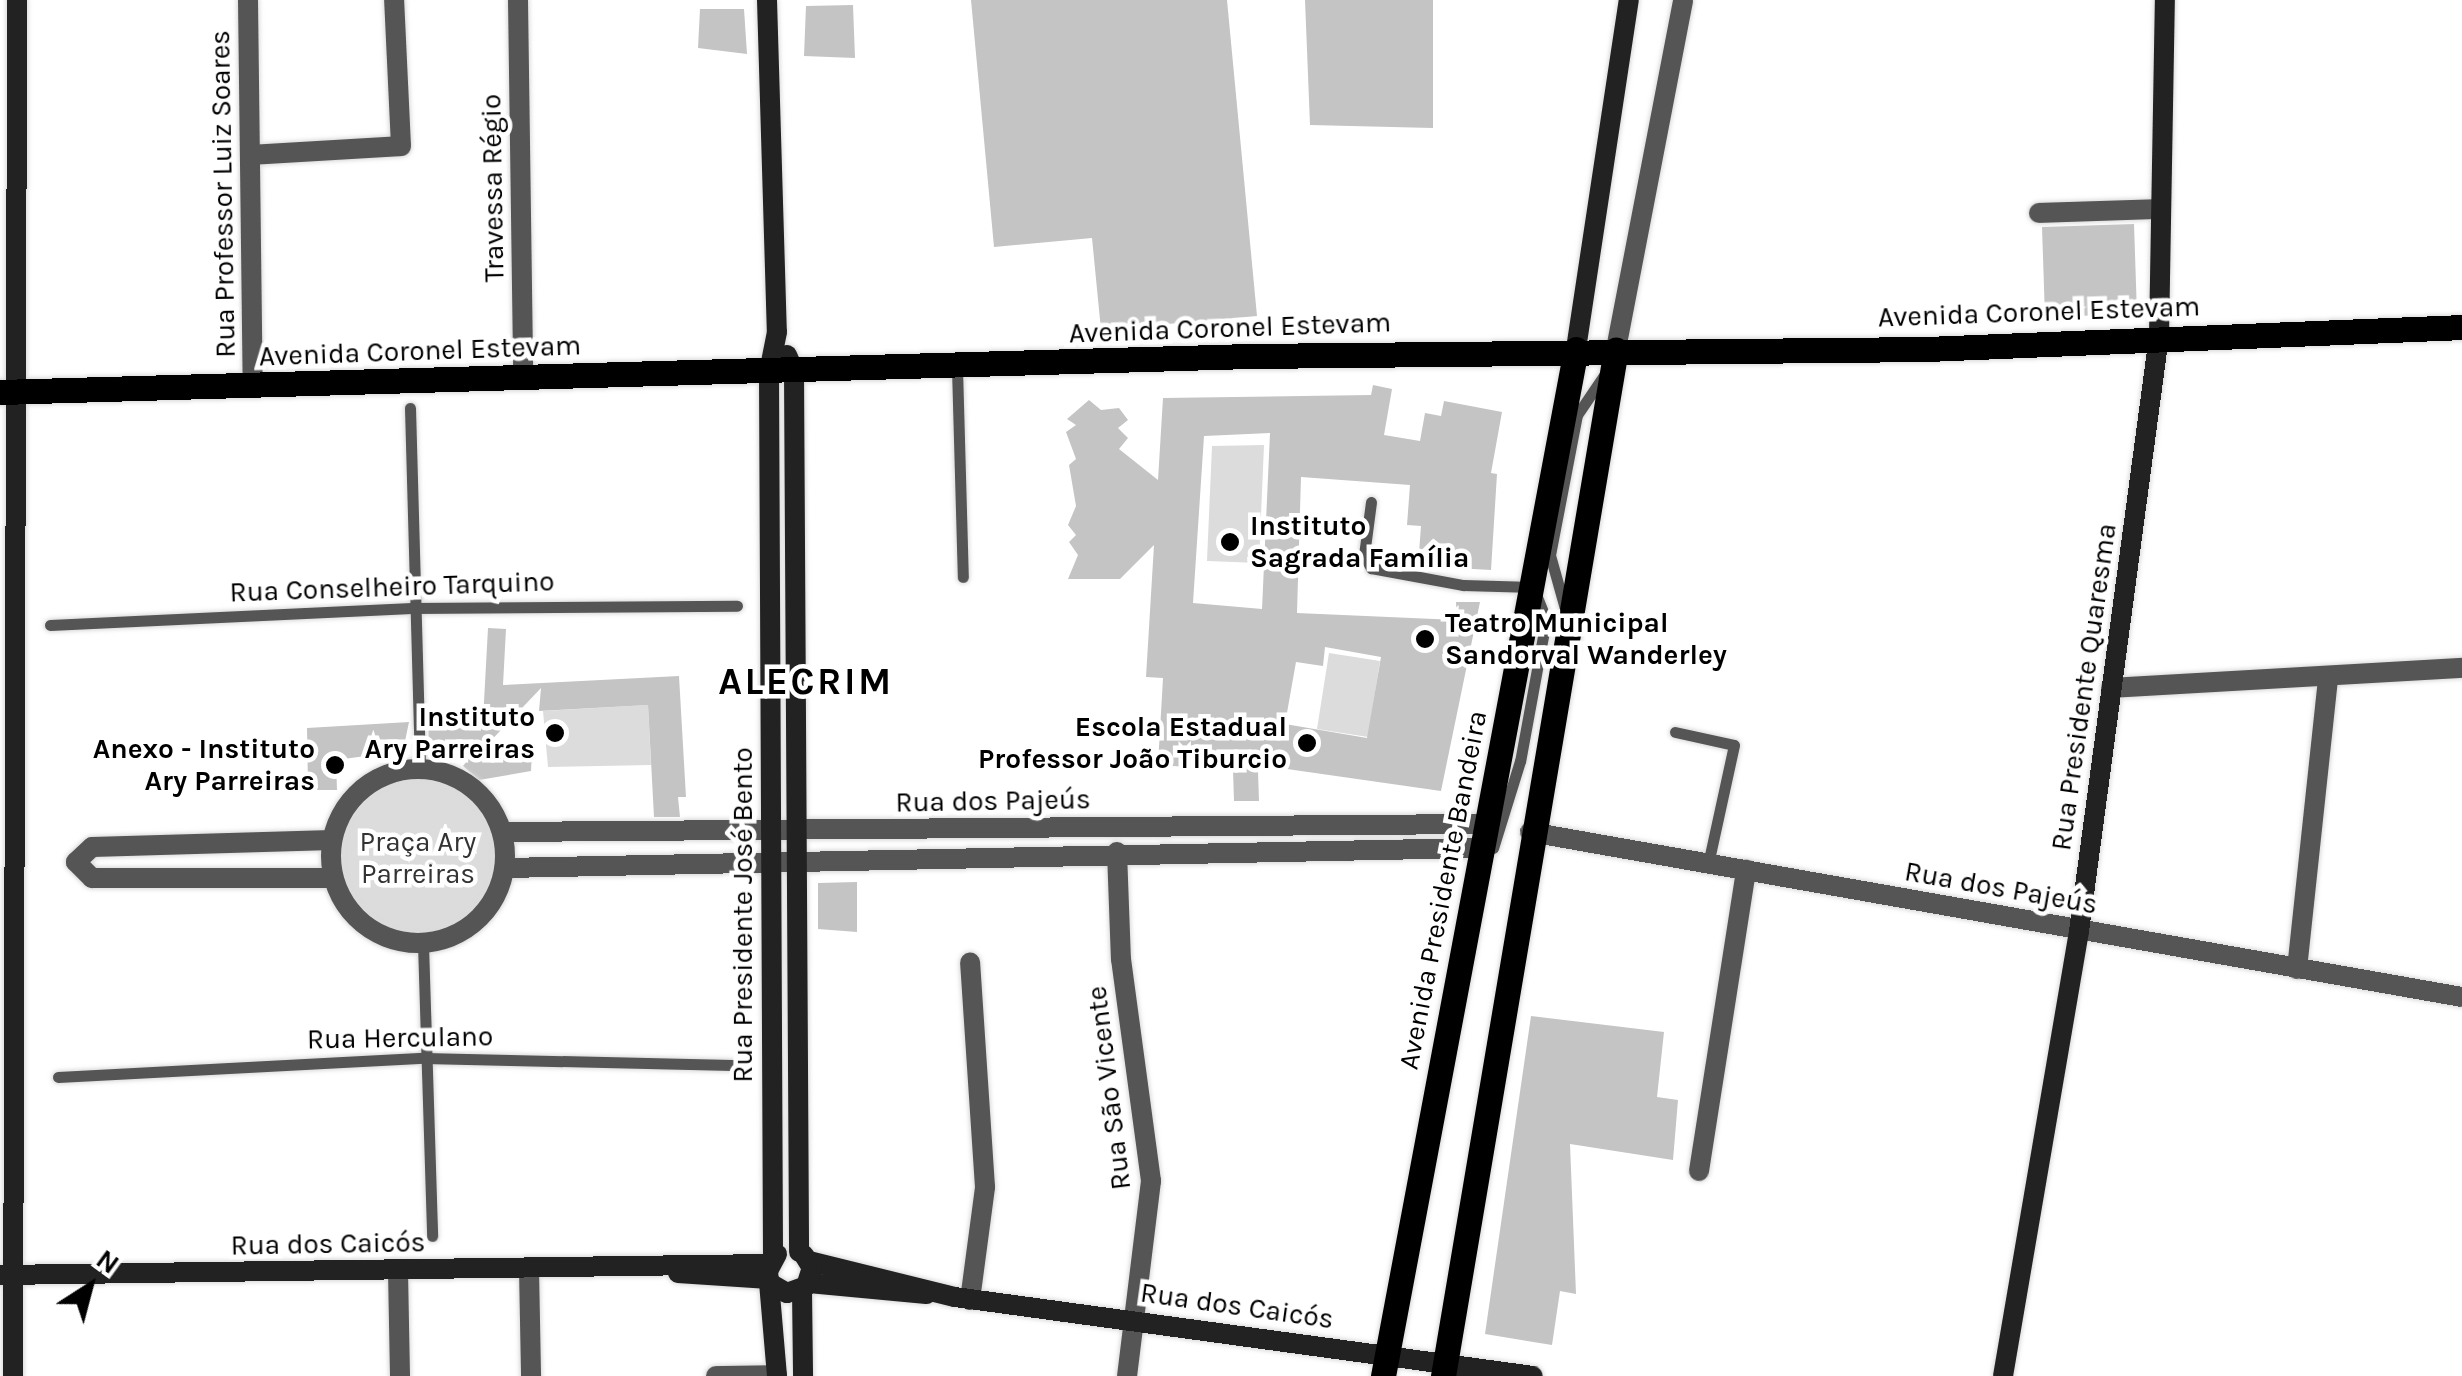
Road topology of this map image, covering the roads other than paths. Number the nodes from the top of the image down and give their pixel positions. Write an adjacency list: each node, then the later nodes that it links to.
1 (17, 0): 20 (street)
2 (248, 0): 9 (street, Rua Professor Luiz Soares)
3 (394, 0): 9 (street)
4 (518, 0): 18 (street, Travessa Régio)
5 (1629, 0): 14 (street, Avenida Presidente Bandeira)
6 (1683, 0): 15 (street)
7 (2164, 0): 10 (street, Rua Presidente Quaresma)
8 (770, 4): 17 (street, Rua Presidente José Bento)
9 (251, 155): 19 (street, Rua Professor Luiz Soares)
10 (2162, 209): 11 (street); 13 (street, Rua Presidente Quaresma)
11 (2038, 212)
12 (2462, 327): 13 (main road, Avenida Coronel Estevam)
13 (2159, 336): 15 (main road, Avenida Coronel Estevam); 32 (street, Rua Presidente Quaresma)
14 (1576, 348): 15 (main road, Avenida Coronel Estevam); 16 (main road, Avenida Coronel Estevam); 24 (main road, Avenida Presidente Bandeira)
15 (1614, 358): 38 (main road)
16 (958, 368): 17 (main road, Avenida Coronel Estevam); 23 (lane)
17 (782, 372): 18 (main road, Avenida Coronel Estevam); 25 (street, Rua Presidente José Bento); 26 (street, Rua Presidente José Bento)
18 (523, 376): 19 (main road, Avenida Coronel Estevam)
19 (253, 386): 20 (main road, Avenida Coronel Estevam)
20 (9, 392): 47 (street)
21 (410, 408): 28 (lane)
22 (1371, 502): 24 (lane)
23 (963, 577)
24 (1533, 587): 39 (main road, Avenida Presidente Bandeira); 53 (lane)
25 (794, 588): 26 (street); 36 (street, Rua Presidente José Bento)
26 (770, 589): 35 (street, Rua Presidente José Bento)
27 (737, 606): 28 (lane, Rua Conselheiro Tarquino)
28 (412, 608): 29 (lane, Rua Conselheiro Tarquino); 34 (lane)
29 (50, 625)
30 (2462, 668): 31 (street)
31 (2328, 678): 32 (street); 57 (street)
32 (2111, 688): 54 (street, Rua Presidente Quaresma)
33 (1675, 732): 46 (lane)
34 (420, 768): 37 (street); 40 (street)
35 (770, 830): 36 (street, Rua dos Pajeús); 37 (street, Rua dos Pajeús); 45 (street, Rua Presidente José Bento)
36 (795, 830): 39 (street, Rua dos Pajeús); 44 (street, Rua Presidente José Bento)
37 (502, 832): 48 (street)
38 (1530, 832): 46 (street, Rua dos Pajeús); 74 (main road)
39 (1482, 836): 43 (street, Rua dos Pajeús); 53 (main road, Avenida Presidente Bandeira)
40 (332, 840): 41 (street); 51 (street)
41 (293, 844): 42 (street); 50 (street)
42 (178, 847): 52 (street); 52 (street)
43 (1117, 852): 44 (street, Rua dos Pajeús); 72 (street, Rua São Vicente)
44 (796, 860): 45 (street, Rua dos Pajeús); 60 (street, Rua Presidente José Bento)
45 (770, 861): 48 (street, Rua dos Pajeús); 59 (street, Rua Presidente José Bento)
46 (1708, 864): 49 (street, Rua dos Pajeús)
47 (10, 866): 70 (street)
48 (506, 868): 55 (street)
49 (1746, 870): 54 (street, Rua dos Pajeús); 64 (street)
50 (298, 877): 51 (street); 52 (street)
51 (333, 878): 55 (street)
52 (178, 879)
53 (1472, 887): 73 (main road, Avenida Presidente Bandeira)
54 (2078, 931): 57 (street, Rua dos Pajeús); 83 (street, Rua Presidente Quaresma)
55 (423, 944): 61 (lane)
56 (970, 962): 71 (street)
57 (2297, 969): 58 (street, Rua dos Pajeús)
58 (2462, 997)
59 (771, 1042): 60 (street); 68 (street, Rua Presidente José Bento)
60 (797, 1042): 69 (street, Rua Presidente José Bento)
61 (424, 1058): 62 (lane, Rua Herculano); 63 (lane, Rua Herculano); 65 (lane)
62 (744, 1065)
63 (58, 1077)
64 (1699, 1171)
65 (432, 1236)
66 (530, 1269): 67 (street, Rua dos Caicós); 68 (street, Rua dos Caicós); 77 (street)
67 (398, 1270): 70 (street, Rua dos Caicós); 76 (street)
68 (771, 1271): 69 (street, Rua dos Caicós); 69 (street); 79 (street, Rua Presidente José Bento)
69 (805, 1271): 71 (street, Rua dos Caicós); 80 (street, Rua Presidente José Bento)
70 (7, 1275): 75 (street)
71 (970, 1300): 72 (street, Rua dos Caicós)
72 (1135, 1320): 73 (street, Rua dos Caicós); 81 (street, Rua São Vicente)
73 (1386, 1365): 74 (street, Rua dos Caicós)
74 (1444, 1370): 82 (street, Rua dos Caicós)
75 (13, 1376)
76 (400, 1376)
77 (531, 1376)
78 (716, 1376): 79 (street)
79 (777, 1376)
80 (803, 1376)
81 (1128, 1376)
82 (1533, 1376)
83 (2004, 1376)

